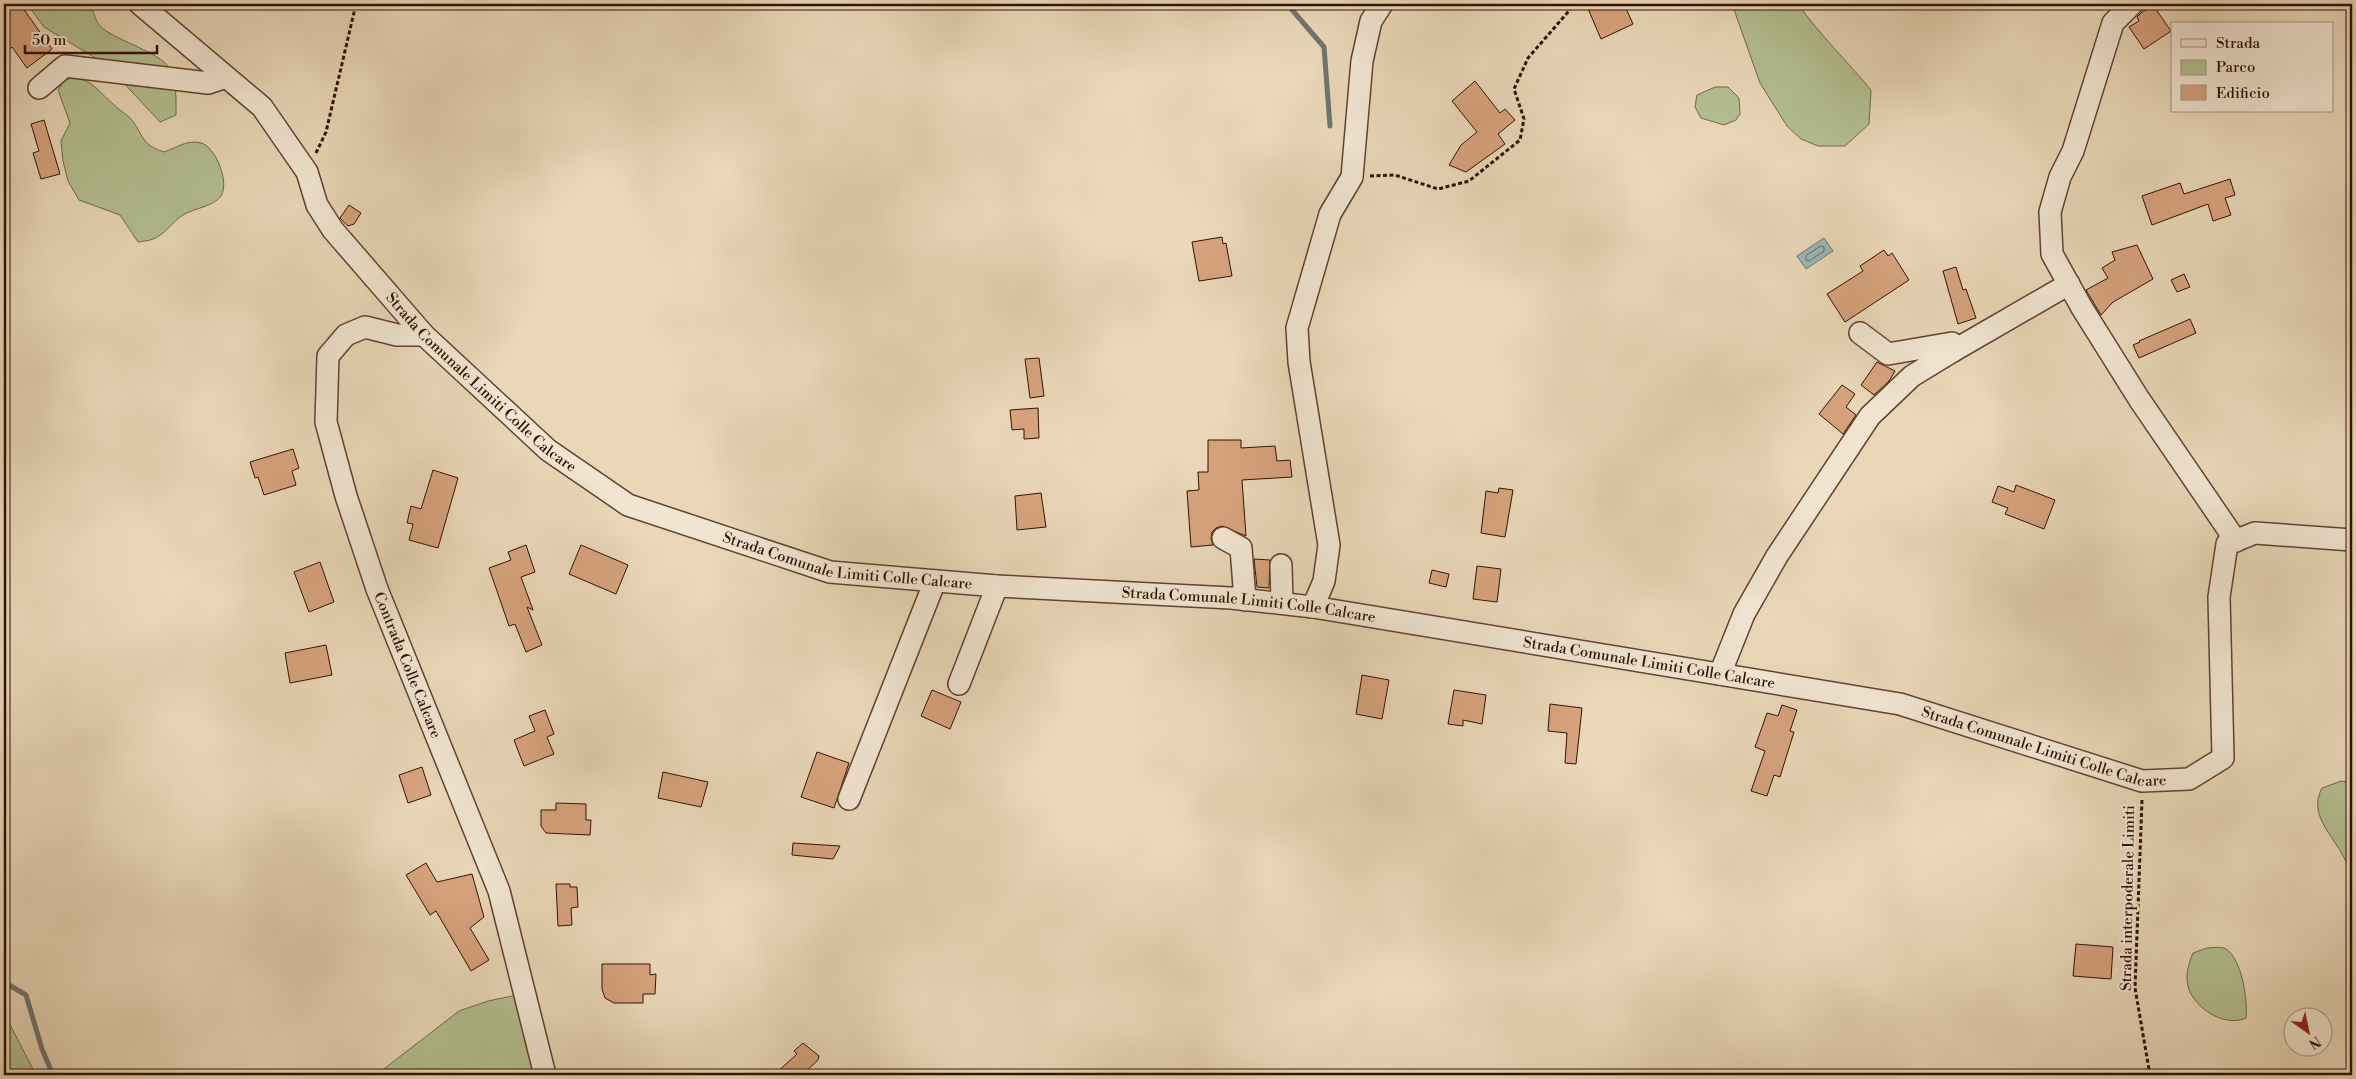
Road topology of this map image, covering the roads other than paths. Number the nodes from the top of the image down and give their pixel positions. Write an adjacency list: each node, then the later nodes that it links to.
1 (140, 4): 4 (street, Strada Comunale Limiti Colle Calcare)
2 (1382, 4): 18 (street)
3 (2132, 4): 6 (street)
4 (226, 77): 5 (street); 8 (street, Strada Comunale Limiti Colle Calcare)
5 (39, 88)
6 (2069, 284): 9 (street); 12 (street)
7 (1860, 333): 9 (street)
8 (424, 335): 14 (street, Strada Comunale Limiti Colle Calcare); 22 (street, Contrada Colle Calcare)
9 (1953, 351): 19 (street)
10 (1223, 538): 16 (street)
11 (2352, 540): 12 (street)
12 (2236, 541): 19 (street, Strada Comunale Limiti Colle Calcare)
13 (1281, 565): 17 (street)
14 (934, 580): 15 (street, Strada Comunale Limiti Colle Calcare); 21 (street)
15 (997, 586): 16 (street, Strada Comunale Limiti Colle Calcare); 20 (street)
16 (1246, 600): 17 (street, Strada Comunale Limiti Colle Calcare)
17 (1282, 603): 18 (street, Strada Comunale Limiti Colle Calcare)
18 (1313, 607): 19 (street, Strada Comunale Limiti Colle Calcare)
19 (1720, 674)
20 (959, 684)
21 (849, 799)
22 (544, 1075)

